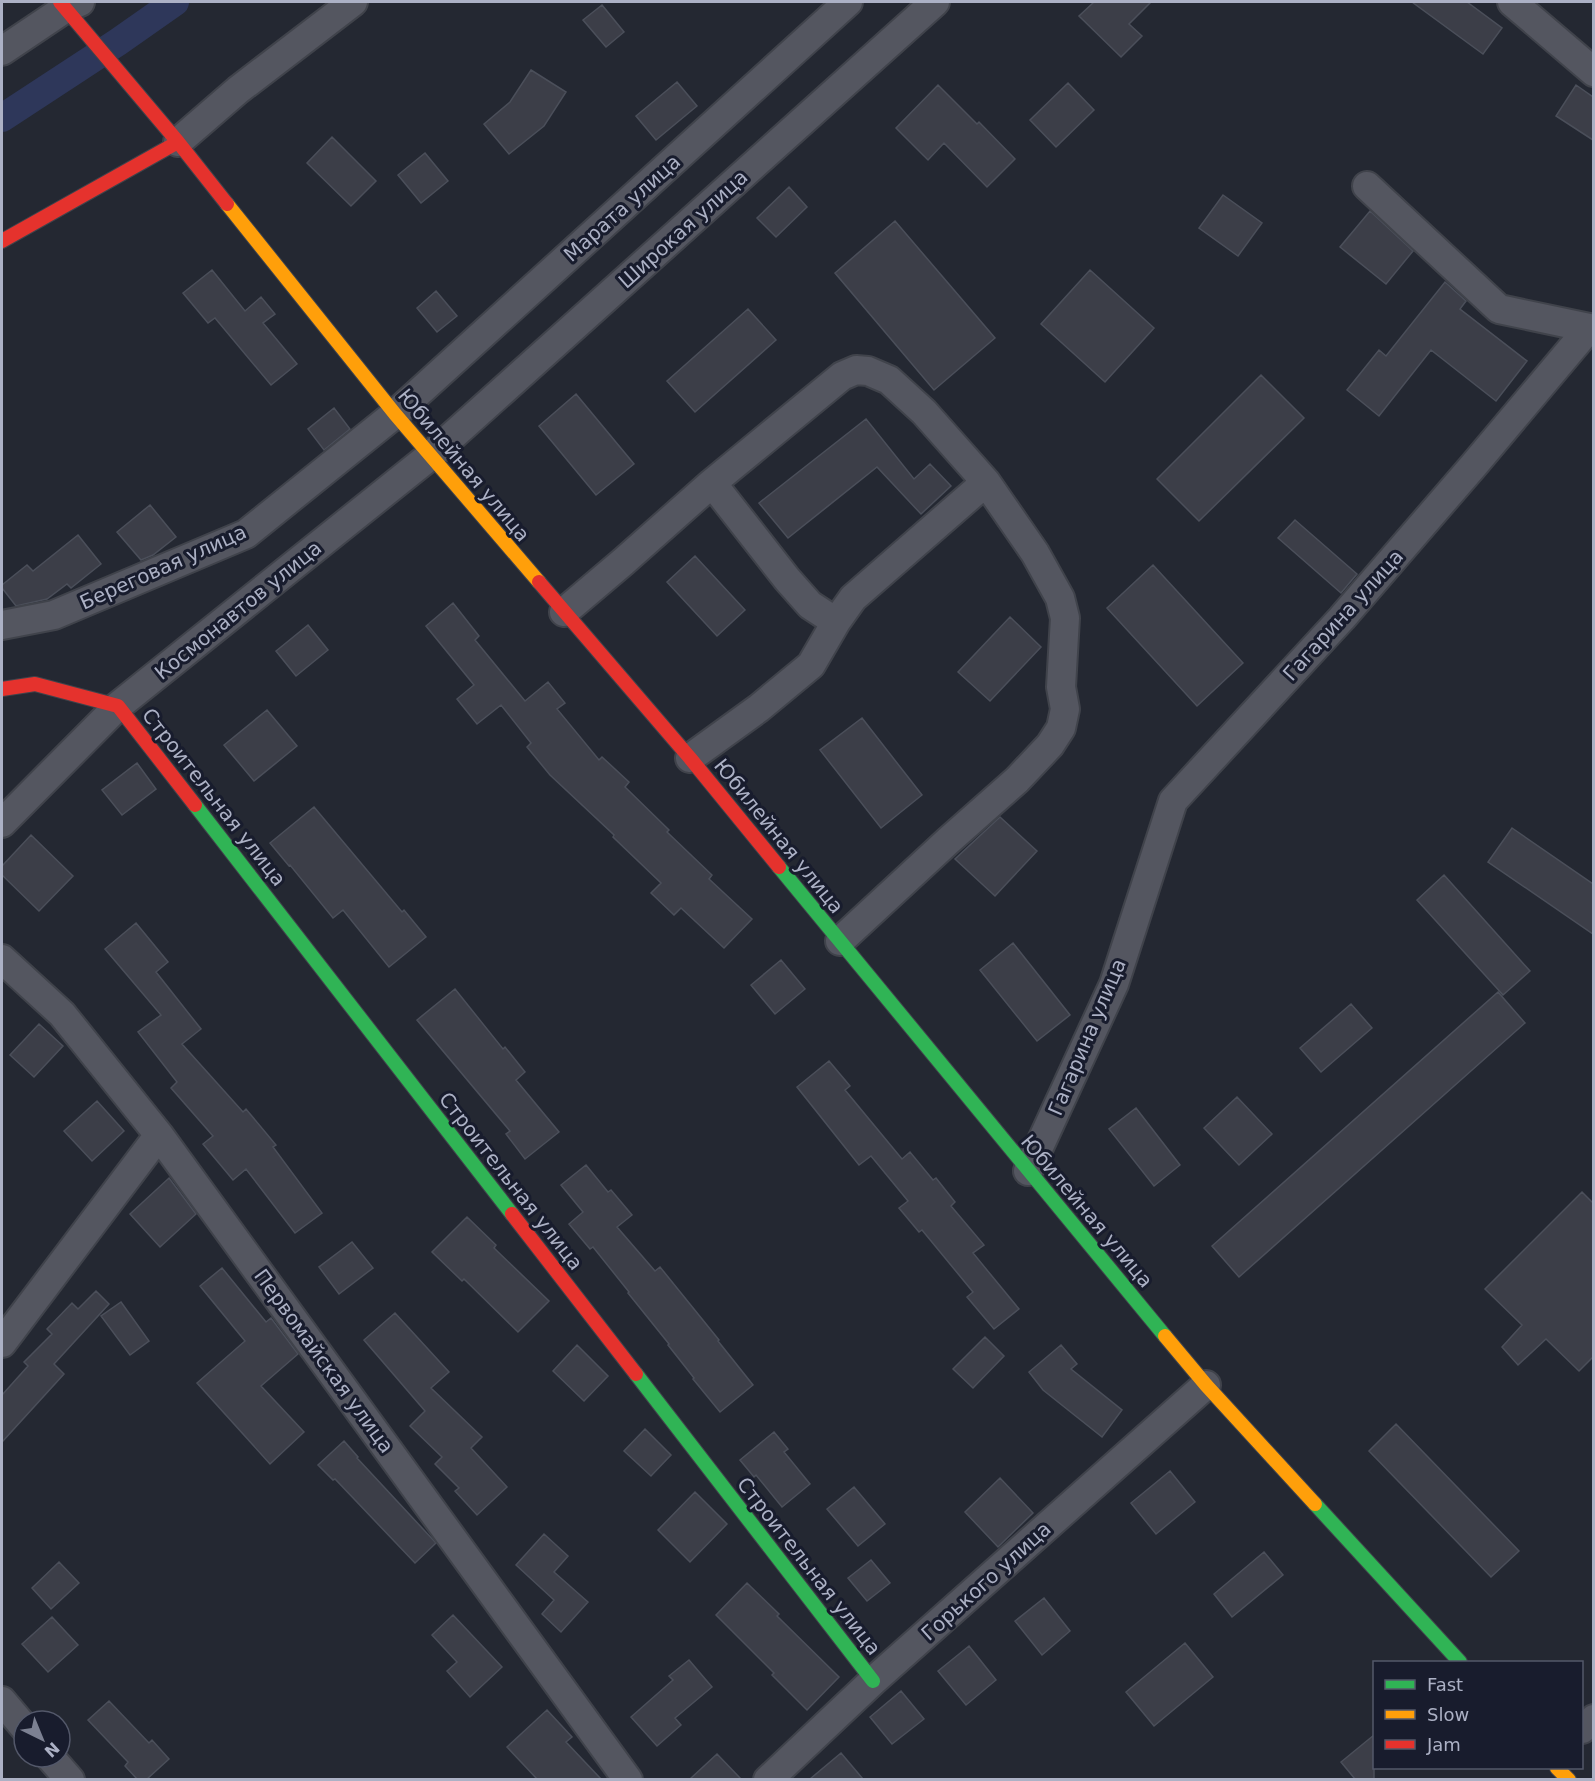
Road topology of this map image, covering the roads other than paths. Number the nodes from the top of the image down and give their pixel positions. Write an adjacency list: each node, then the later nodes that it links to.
1 (353, 2): 8 (street)
2 (848, 2): 11 (street, Марата улица)
3 (935, 2): 12 (street, Широкая улица)
4 (1512, 2): 7 (street)
5 (71, 9): 6 (street); 8 (main road, Юбилейная улица)
6 (2, 51)
7 (1593, 72)
8 (174, 136): 10 (main road); 11 (main road, Юбилейная улица)
9 (1367, 186): 25 (street, Гагарина улица)
10 (2, 241)
11 (395, 414): 12 (main road, Юбилейная улица); 17 (street, Береговая улица)
12 (430, 456): 15 (main road, Юбилейная улица); 19 (street, Космонавтов улица)
13 (986, 482): 14 (street); 16 (street); 22 (street)
14 (712, 483): 15 (street); 16 (street)
15 (564, 612): 20 (main road, Юбилейная улица)
16 (836, 622): 20 (street)
17 (2, 625)
18 (2, 689): 19 (main road)
19 (118, 706): 21 (street, Космонавтов улица); 29 (main road, Строительная улица)
20 (690, 758): 22 (main road, Юбилейная улица)
21 (2, 823)
22 (840, 941): 25 (main road, Юбилейная улица)
23 (2, 958): 24 (street, Первомайская улица)
24 (159, 1135): 26 (street); 32 (street, Первомайская улица)
25 (1028, 1171): 27 (main road, Юбилейная улица)
26 (2, 1342)
27 (1206, 1384): 28 (main road, Юбилейная улица); 29 (street, Горького улица)
28 (1459, 1661)
29 (873, 1681): 33 (street, Горького улица)
30 (2, 1701): 31 (street)
31 (12, 1712)
32 (628, 1779)
33 (768, 1779)

